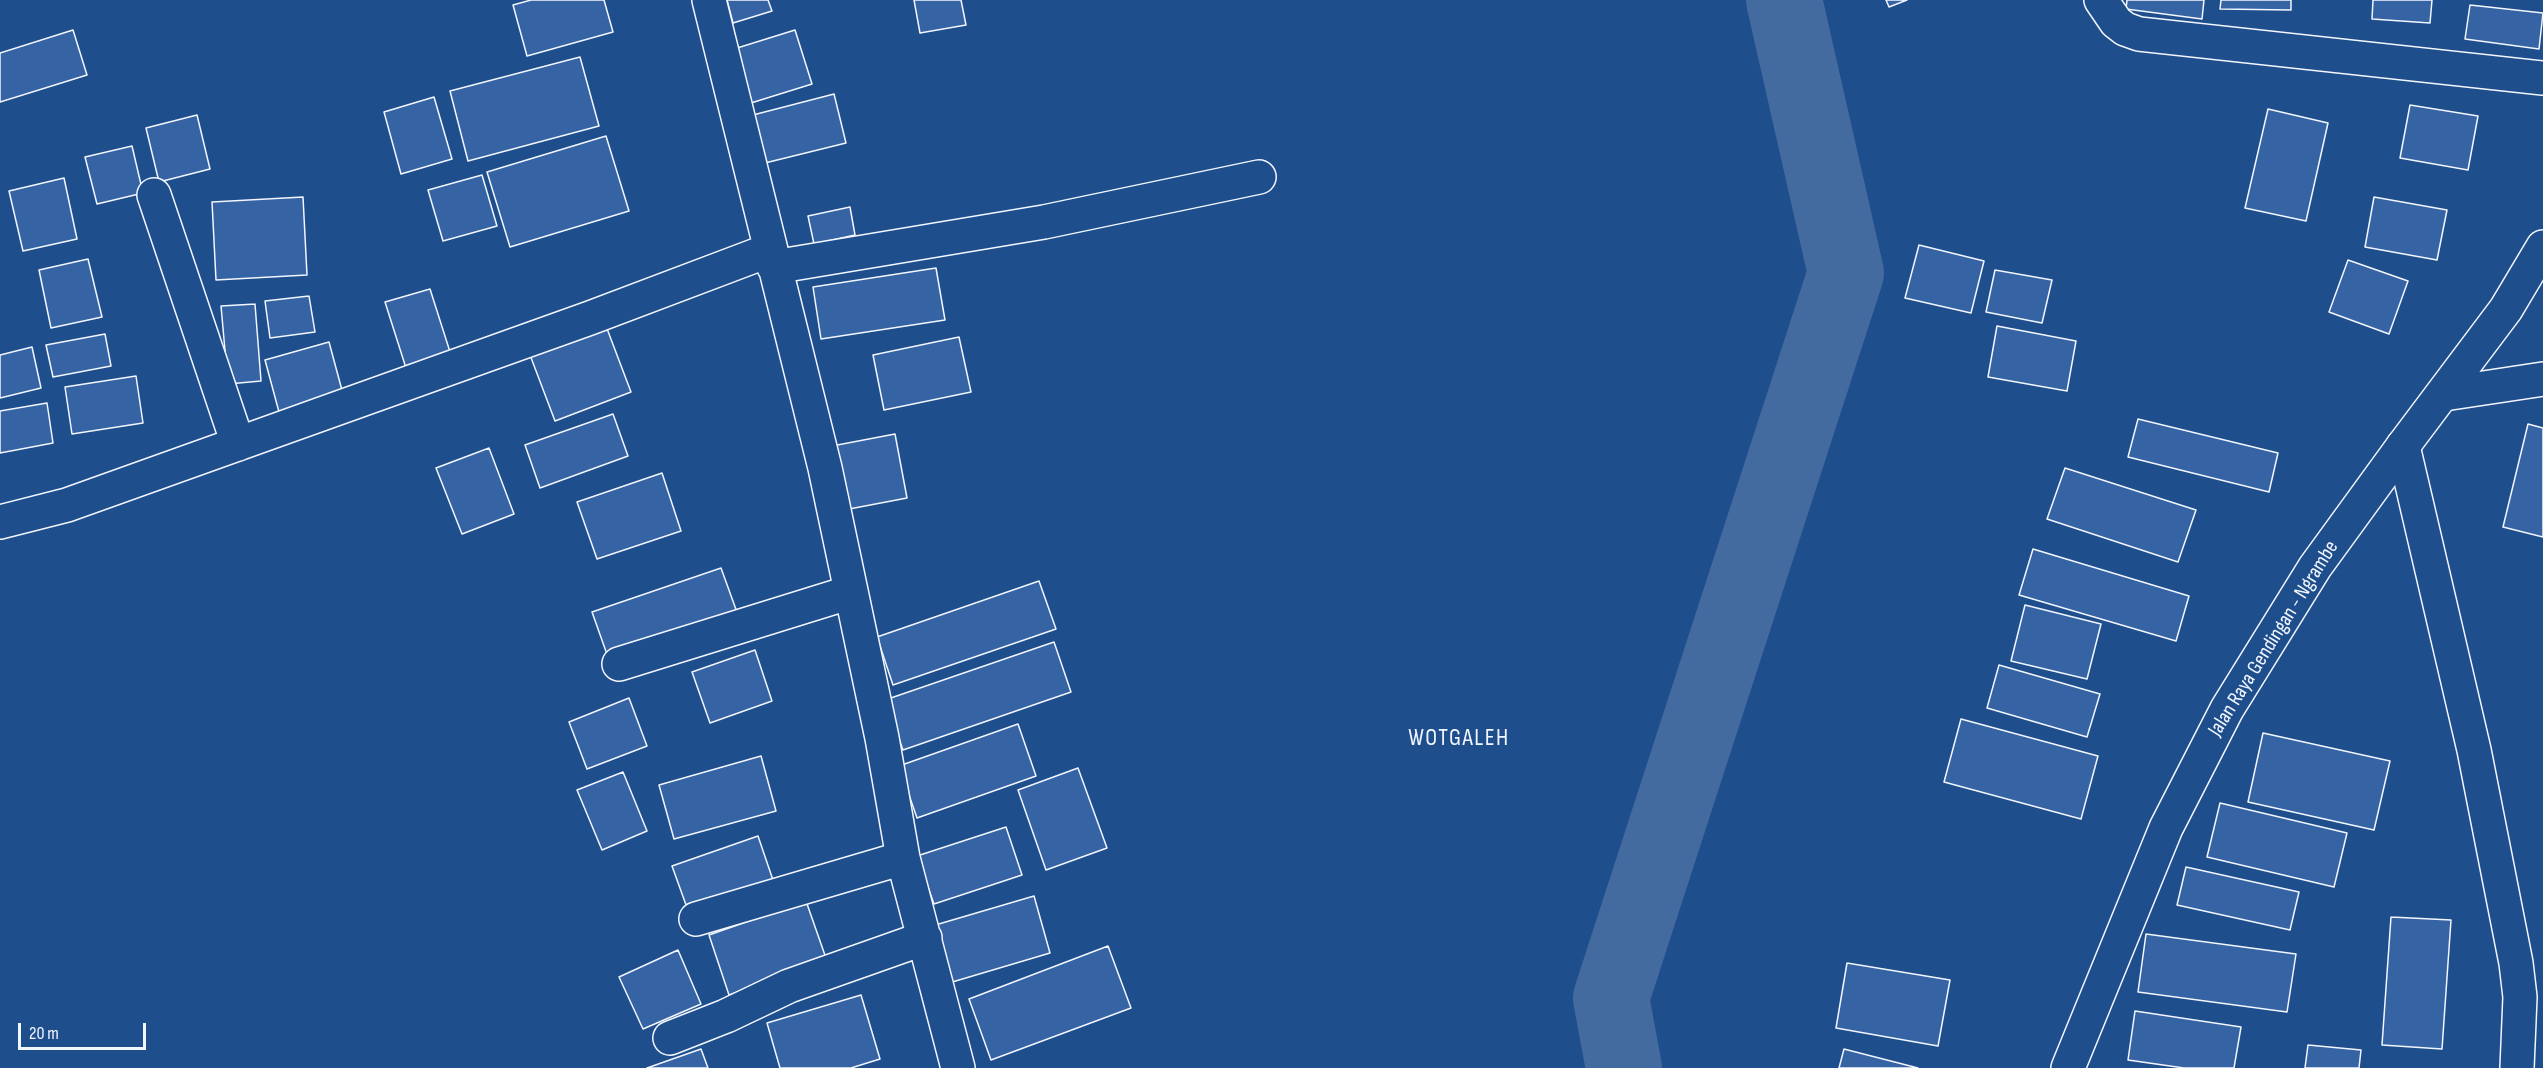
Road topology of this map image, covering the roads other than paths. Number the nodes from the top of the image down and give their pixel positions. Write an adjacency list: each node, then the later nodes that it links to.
1 (709, 0): 7 (street)
2 (2100, 0): 3 (street)
3 (2543, 78)
4 (1259, 177): 7 (street)
5 (154, 195): 10 (street)
6 (2543, 247): 9 (street, Jalan Raya Gendingan - Ngrambe)
7 (772, 258): 10 (street); 13 (street)
8 (2543, 379): 9 (street)
9 (2444, 394): 11 (street, Jalan Raya Gendingan - Ngrambe)
10 (238, 444): 12 (street)
11 (2403, 446): 20 (street, Jalan Raya Gendingan - Ngrambe); 21 (street)
12 (0, 522)
13 (851, 592): 14 (street); 15 (street)
14 (619, 663)
15 (903, 858): 16 (street); 17 (street)
16 (696, 919)
17 (925, 938): 18 (street); 19 (street)
18 (670, 1038)
19 (958, 1068)
20 (2068, 1068)
21 (2517, 1068)

